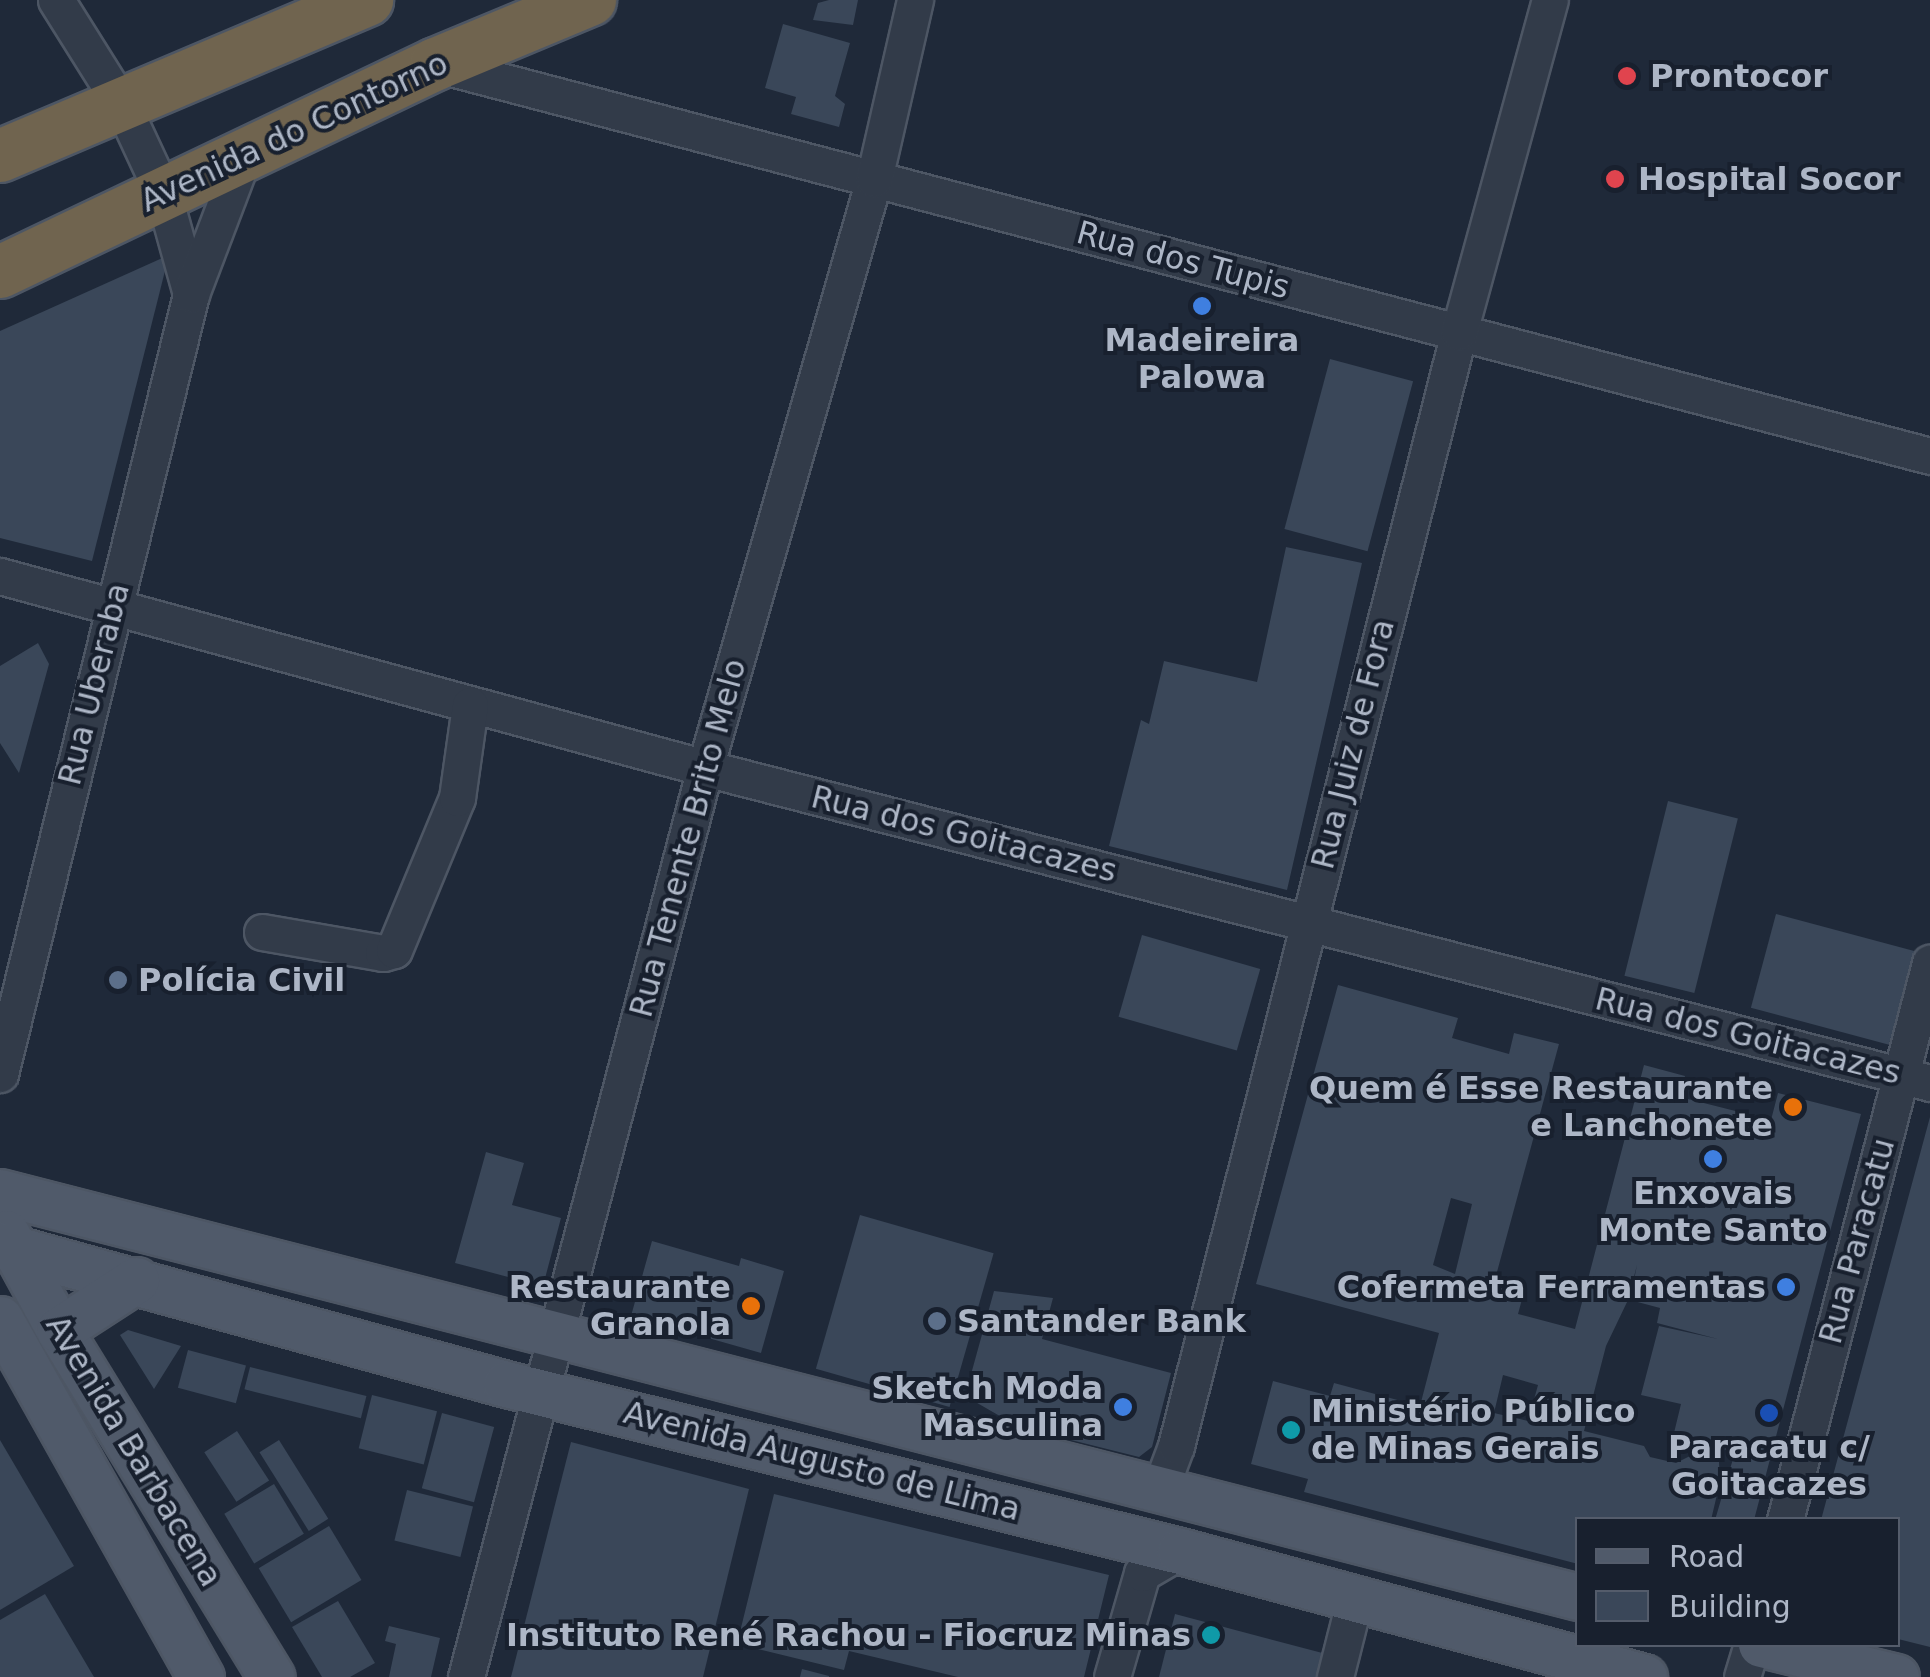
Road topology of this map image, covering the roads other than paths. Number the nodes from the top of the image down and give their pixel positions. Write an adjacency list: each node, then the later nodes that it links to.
1 (56, 0): 8 (street, Rua Uberaba)
2 (368, 0): 6 (highway)
3 (590, 0): 7 (highway, Avenida do Contorno)
4 (915, 0): 12 (street, Rua Tenente Brito Melo)
5 (1550, 0): 16 (street, Rua Juiz de Fora)
6 (280, 20): 8 (highway)
7 (436, 64): 10 (highway, Avenida do Contorno); 12 (street, Rua dos Tupis)
8 (123, 107): 9 (highway); 11 (highway); 13 (street, Rua Uberaba)
9 (0, 156)
10 (242, 157): 13 (highway, Avenida do Contorno); 15 (street, Rua Uberaba)
11 (0, 172)
12 (874, 179): 16 (street, Rua dos Tupis); 21 (street, Rua Tenente Brito Melo)
13 (164, 193): 14 (highway, Avenida do Contorno); 15 (street, Rua Uberaba)
14 (0, 272)
15 (191, 294): 19 (street, Rua Uberaba)
16 (1459, 332): 17 (street, Rua dos Tupis); 22 (street, Rua Juiz de Fora)
17 (1930, 456)
18 (0, 576): 19 (street, Rua dos Goitacazes)
19 (114, 604): 20 (street, Rua dos Goitacazes); 25 (street, Rua Uberaba)
20 (470, 705): 21 (street, Rua dos Goitacazes); 23 (street)
21 (705, 768): 22 (street, Rua dos Goitacazes); 32 (street, Rua Tenente Brito Melo)
22 (1307, 923): 26 (street, Rua dos Goitacazes); 34 (street, Rua Juiz de Fora)
23 (262, 932)
24 (1930, 963): 26 (street, Rua Paracatu)
25 (0, 1074)
26 (1916, 1079): 35 (street, Rua Paracatu)
27 (0, 1192): 32 (main road, Avenida Augusto de Lima)
28 (5, 1239): 29 (main road, Avenida Augusto de Lima); 31 (main road, Avenida Barbacena)
29 (136, 1280): 31 (main road); 33 (main road, Avenida Augusto de Lima)
30 (0, 1319): 41 (main road, Avenida Barbacena)
31 (59, 1330): 42 (main road, Avenida Barbacena)
32 (558, 1336): 33 (street, Rua Tenente Brito Melo); 34 (main road, Avenida Augusto de Lima)
33 (542, 1391): 36 (main road, Avenida Augusto de Lima); 43 (street, Rua Tenente Brito Melo)
34 (1160, 1488): 37 (main road, Avenida Augusto de Lima)
35 (1786, 1517)
36 (1180, 1552): 38 (main road, Avenida Augusto de Lima); 44 (street)
37 (1575, 1595)
38 (1355, 1598): 45 (street); 46 (main road, Avenida Augusto de Lima)
39 (1751, 1647): 47 (street)
40 (1774, 1647): 48 (main road)
41 (200, 1677)
42 (272, 1677)
43 (466, 1677)
44 (1112, 1677)
45 (1334, 1677)
46 (1644, 1677)
47 (1742, 1677)
48 (1896, 1677)

